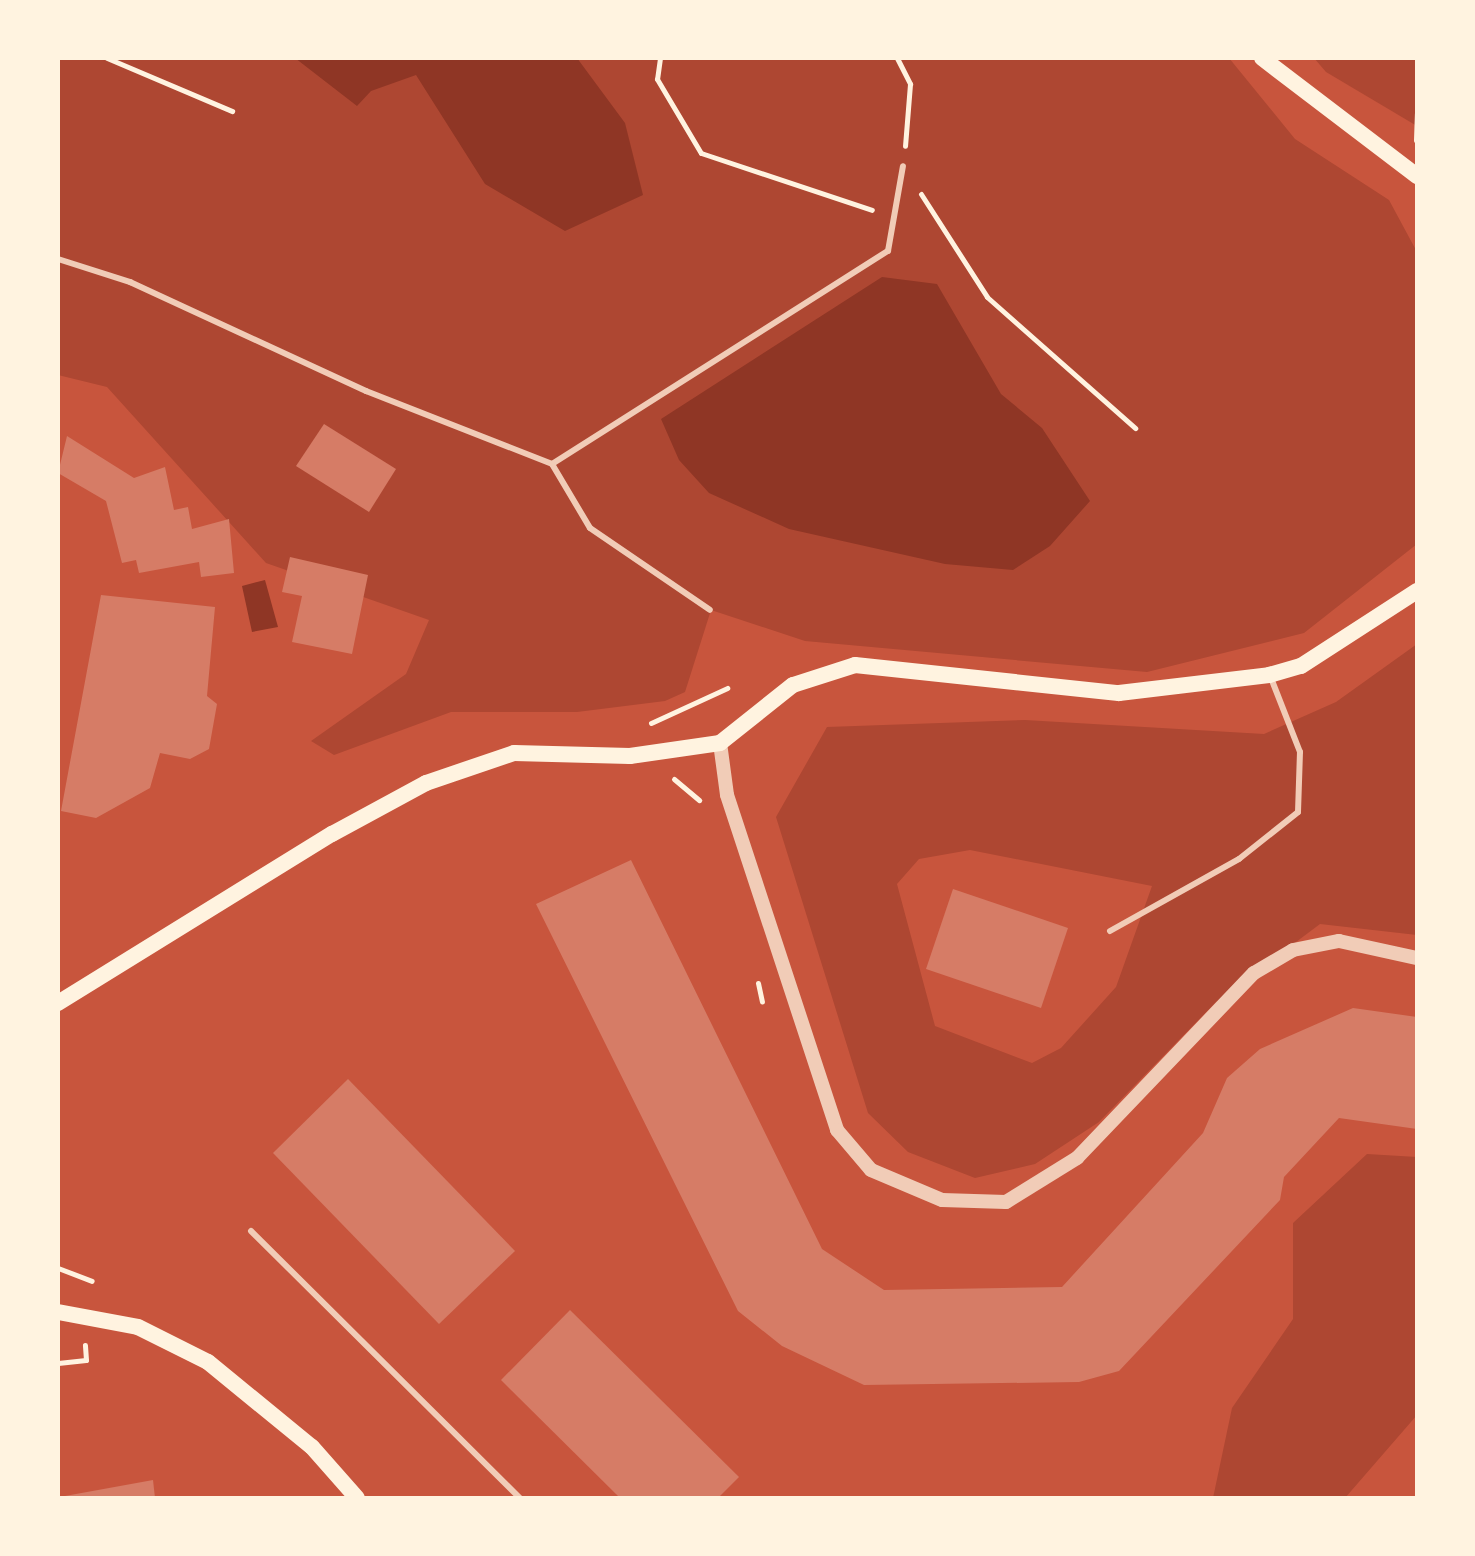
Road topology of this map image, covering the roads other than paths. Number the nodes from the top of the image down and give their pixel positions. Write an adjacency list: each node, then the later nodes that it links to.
1 (1262, 58): 3 (main road)
2 (903, 166): 5 (lane)
3 (1417, 176)
4 (58, 259): 5 (lane)
5 (552, 464): 7 (lane)
6 (1417, 591): 8 (main road)
7 (710, 610)
8 (1269, 675): 9 (main road); 10 (lane)
9 (720, 743): 11 (street); 12 (main road)
10 (1110, 931)
11 (1417, 958)
12 (58, 1003)
13 (251, 1231): 16 (lane)
14 (58, 1312): 15 (main road)
15 (357, 1498)
16 (520, 1498)

